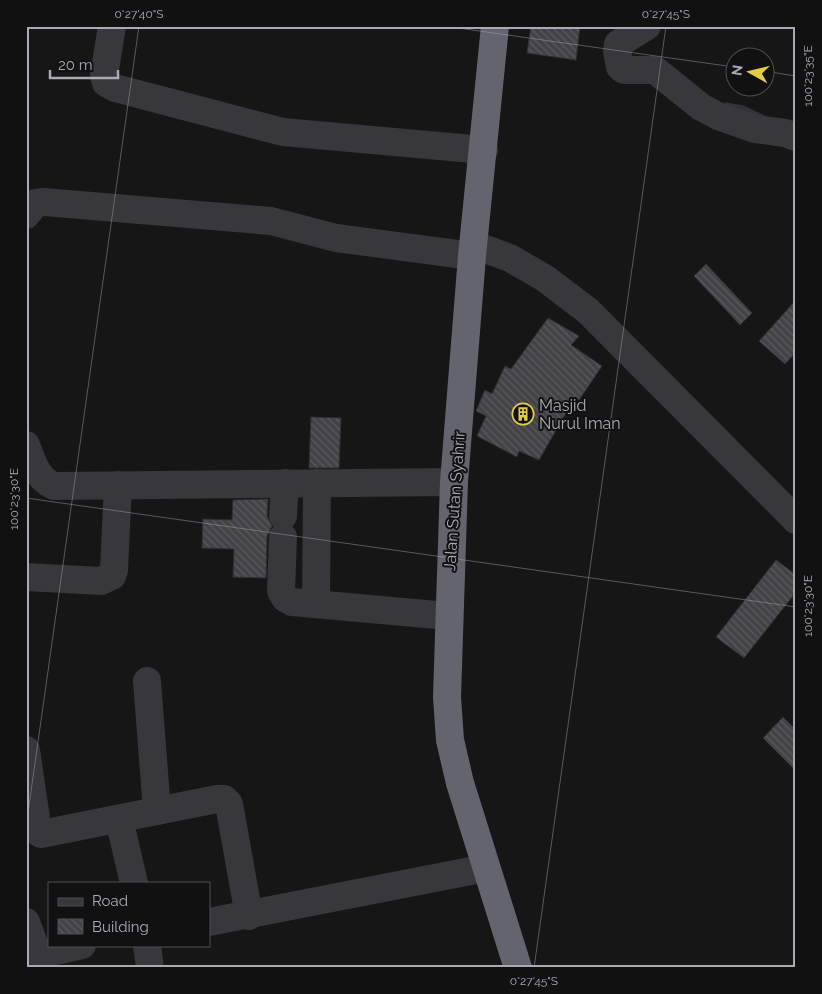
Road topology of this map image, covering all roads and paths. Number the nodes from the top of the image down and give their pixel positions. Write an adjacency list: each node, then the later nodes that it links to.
1 (112, 26): 5 (street)
2 (495, 26): 5 (highway, Jalan Sutan Syahrir)
3 (647, 26): 4 (street)
4 (796, 136)
5 (484, 150): 7 (highway, Jalan Sutan Syahrir)
6 (26, 215): 7 (street)
7 (473, 250): 9 (highway, Jalan Sutan Syahrir); 13 (street)
8 (26, 445): 12 (street)
9 (454, 482): 11 (street); 16 (highway, Jalan Sutan Syahrir)
10 (284, 483): 11 (street); 12 (street); 15 (street)
11 (317, 483): 15 (street)
12 (118, 485): 14 (street)
13 (796, 520)
14 (26, 577)
15 (316, 604): 16 (street)
16 (448, 616): 21 (highway, Jalan Sutan Syahrir)
17 (147, 681): 19 (street)
18 (26, 750): 20 (street)
19 (158, 812): 20 (street); 23 (street)
20 (119, 819): 22 (street)
21 (486, 868): 23 (street); 30 (highway, Jalan Sutan Syahrir)
22 (134, 882)
23 (249, 916): 25 (street)
24 (26, 922): 28 (street)
25 (210, 922)
26 (79, 946): 28 (street)
27 (147, 946): 29 (street)
28 (40, 961)
29 (150, 968)
30 (518, 968)

